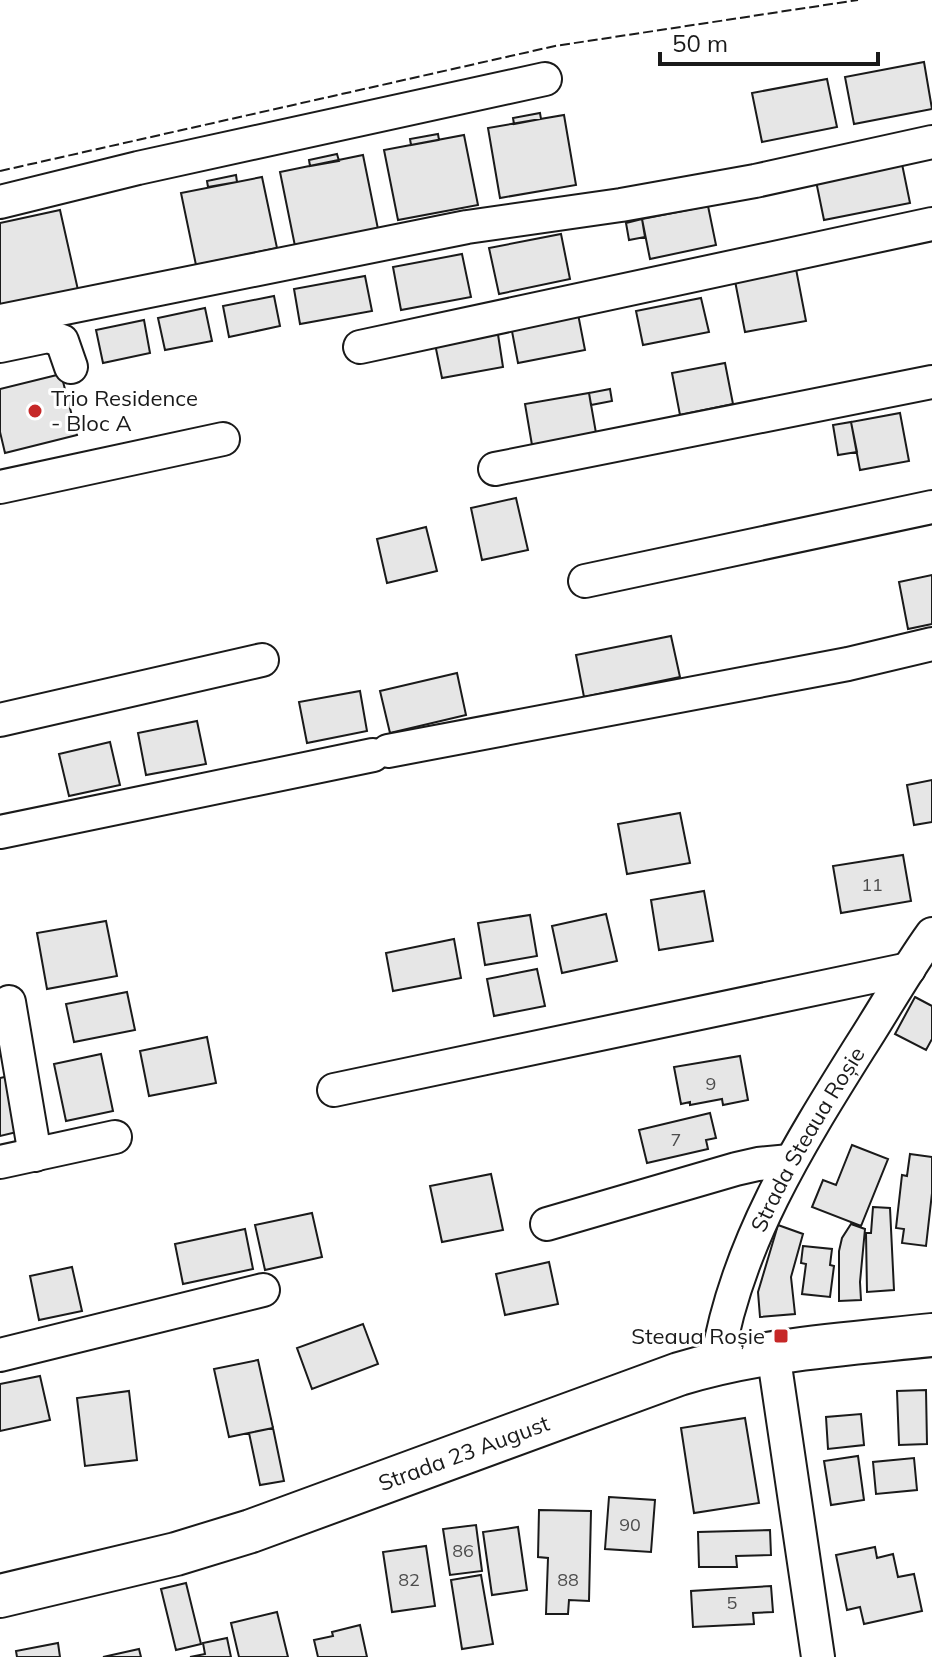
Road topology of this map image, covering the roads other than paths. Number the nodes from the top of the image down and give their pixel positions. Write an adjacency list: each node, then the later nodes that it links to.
1 (545, 79): 3 (street)
2 (932, 142): 5 (street)
3 (0, 202)
4 (932, 224): 7 (street)
5 (0, 321)
6 (0, 346): 8 (street)
7 (360, 347)
8 (71, 367)
9 (932, 382): 11 (street)
10 (223, 439): 12 (street)
11 (495, 469)
12 (0, 487)
13 (932, 507): 14 (street)
14 (585, 581)
15 (932, 644): 18 (street)
16 (262, 660): 17 (street)
17 (0, 720)
18 (0, 832)
19 (932, 934): 20 (street, Strada Steaua Roșie)
20 (909, 969): 22 (street); 25 (street, Strada Steaua Roșie)
21 (9, 1002): 24 (street)
22 (334, 1090)
23 (115, 1137): 24 (street)
24 (35, 1155): 26 (street)
25 (790, 1161): 27 (street); 32 (street, Strada Steaua Roșie)
26 (0, 1162)
27 (547, 1224)
28 (263, 1290): 31 (street)
29 (932, 1335): 30 (main road, Strada 23 August)
30 (773, 1352): 32 (main road, Strada 23 August); 34 (street)
31 (0, 1355)
32 (717, 1362): 33 (main road, Strada 23 August)
33 (0, 1596)
34 (818, 1657)

